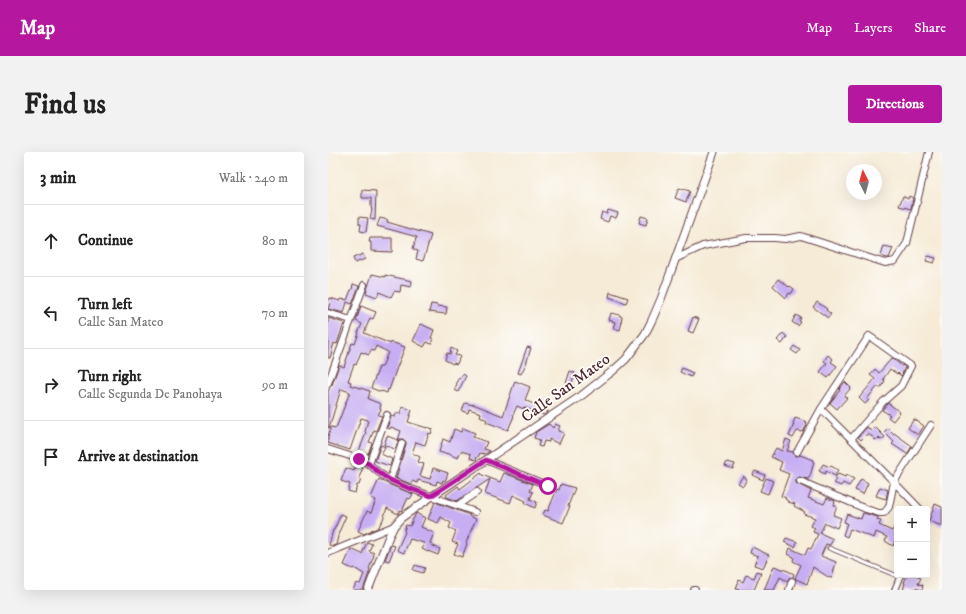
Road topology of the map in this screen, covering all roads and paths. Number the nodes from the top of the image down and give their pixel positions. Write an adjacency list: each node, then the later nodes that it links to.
1 (714, 152): 3 (street, Calle San Mateo)
2 (929, 152): 3 (street)
3 (675, 259): 15 (street, Calle San Mateo)
4 (364, 285): 6 (street)
5 (328, 313): 6 (street)
6 (351, 320): 7 (street)
7 (328, 383)
8 (821, 409): 11 (street); 11 (street); 14 (street)
9 (387, 415): 16 (street)
10 (931, 425): 19 (street)
11 (850, 439): 19 (street)
12 (402, 443): 17 (street)
13 (328, 449): 16 (street)
14 (797, 452)
15 (486, 460): 20 (street); 22 (street, Calle San Mateo)
16 (369, 464): 17 (street)
17 (390, 480): 22 (street)
18 (800, 481): 19 (street)
19 (894, 482): 24 (street)
20 (548, 486)
21 (477, 492): 23 (street)
22 (431, 496): 23 (street); 26 (street, Calle San Mateo)
23 (458, 506): 25 (street)
24 (917, 506)
25 (475, 512)
26 (394, 526): 28 (street, Calle San Mateo); 32 (street)
27 (829, 548): 29 (lane)
28 (328, 553)
29 (894, 573)
30 (900, 578): 34 (street)
31 (792, 581): 33 (street)
32 (368, 590)
33 (788, 590)
34 (895, 590)

